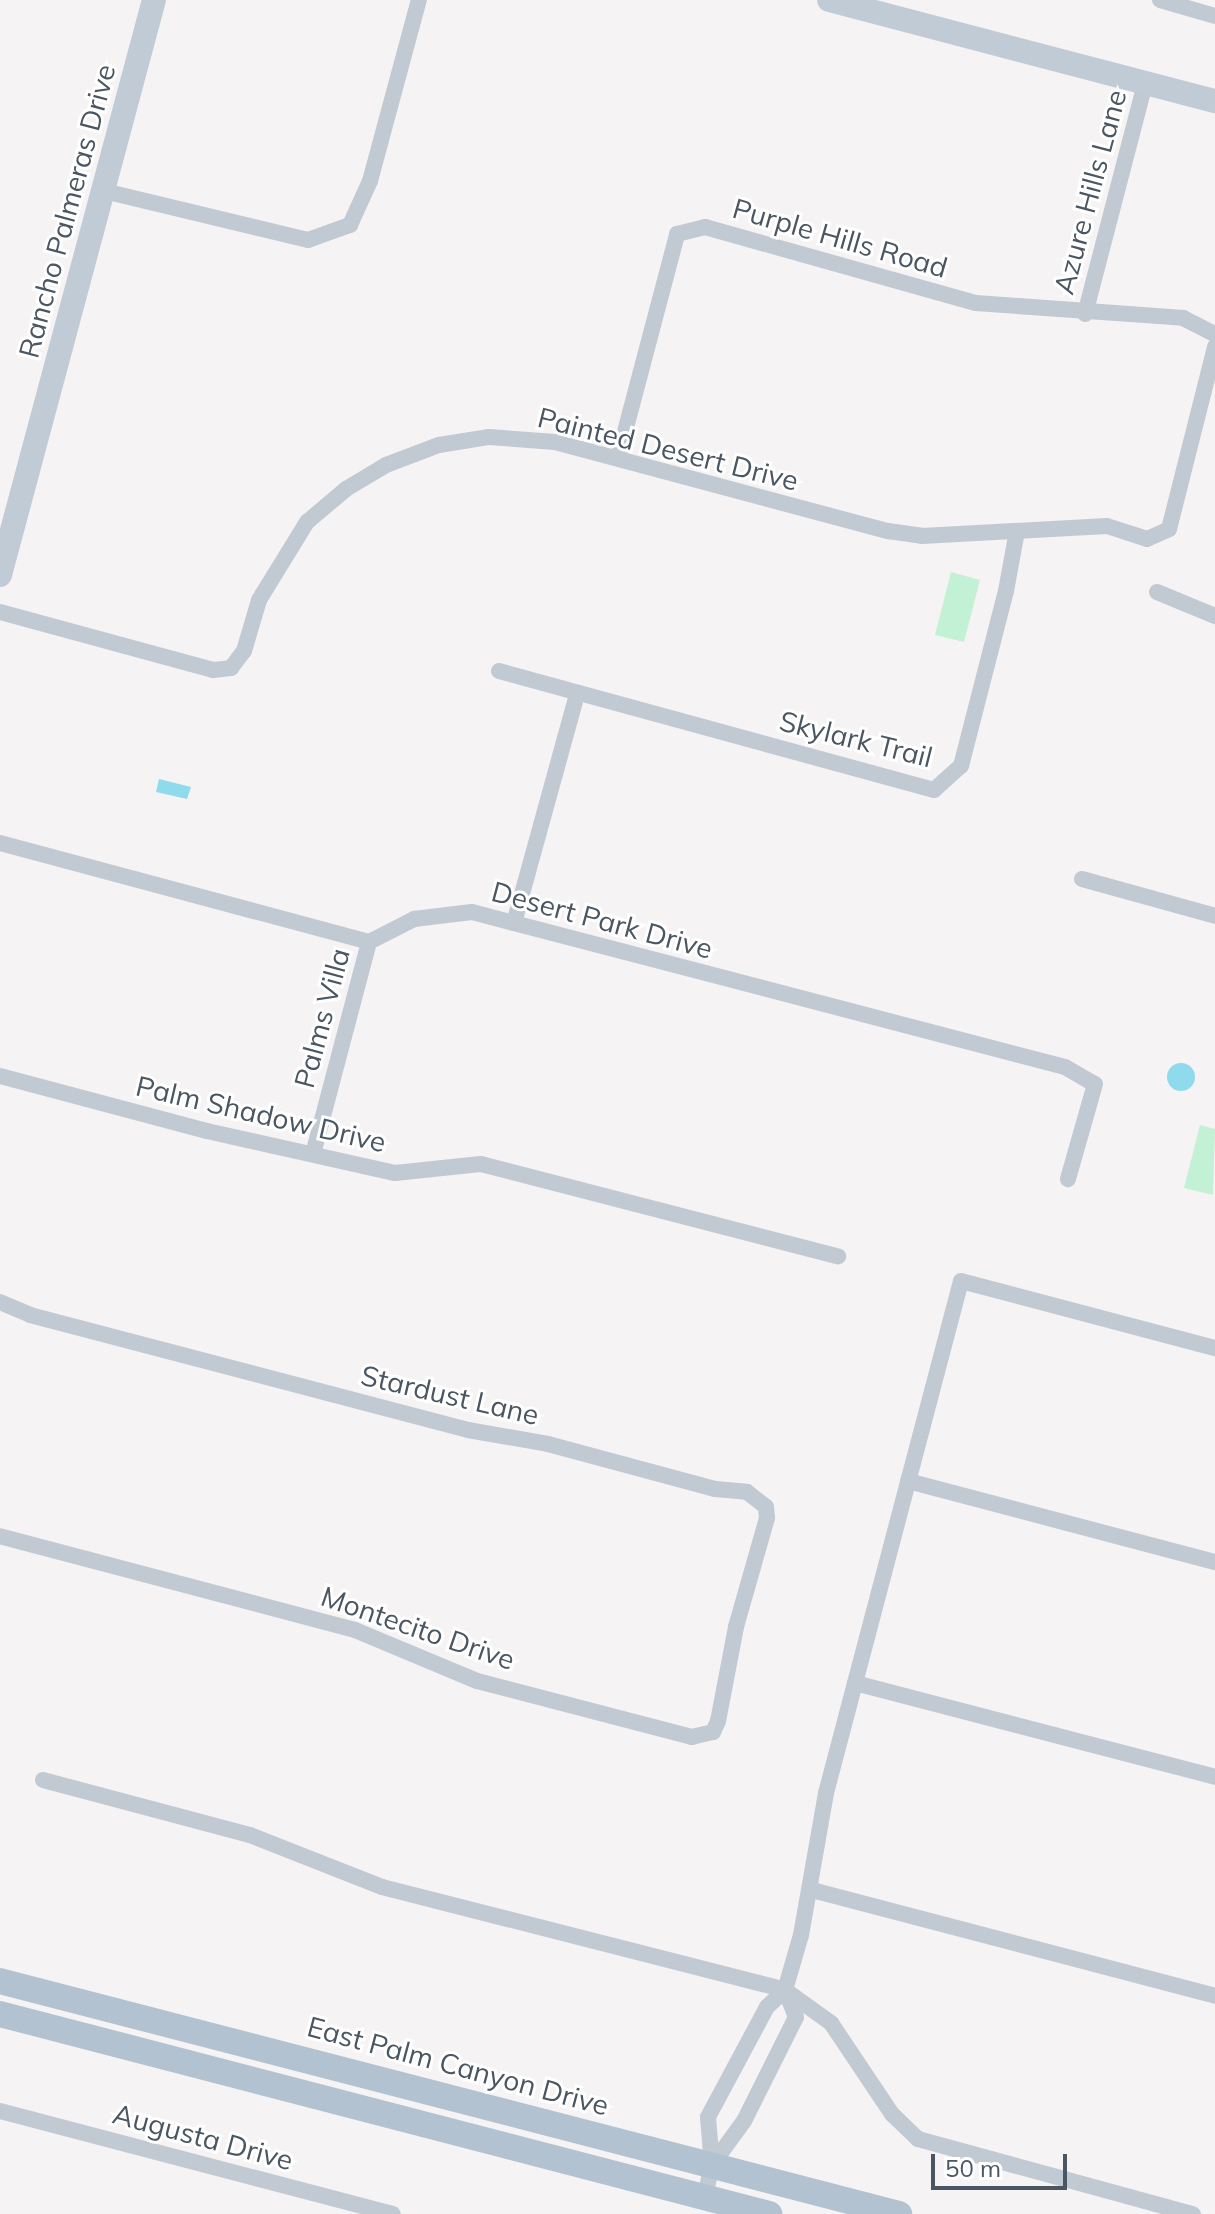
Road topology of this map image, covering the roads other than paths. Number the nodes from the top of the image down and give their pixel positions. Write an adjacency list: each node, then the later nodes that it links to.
1 (154, 0): 8 (street, Rancho Palmeras Drive)
2 (419, 0): 8 (street)
3 (829, 0): 6 (street)
4 (1160, 0): 5 (street)
5 (1215, 16)
6 (1145, 83): 7 (street); 9 (street, Azure Hills Lane)
7 (1215, 101)
8 (104, 191): 14 (street, Rancho Palmeras Drive)
9 (1085, 314): 10 (street, Purple Hills Road); 12 (street, Purple Hills Road)
10 (1215, 334)
11 (1214, 355): 13 (street, Painted Desert Drive)
12 (618, 458): 13 (street, Painted Desert Drive); 16 (street, Painted Desert Drive)
13 (1017, 531): 19 (street, Skylark Trail)
14 (0, 575)
15 (1157, 592): 17 (street)
16 (0, 612)
17 (1215, 616)
18 (499, 671): 19 (street, Skylark Trail)
19 (577, 694): 23 (street)
20 (0, 843): 24 (street)
21 (1082, 879): 22 (street)
22 (1215, 916)
23 (514, 923): 24 (street, Desert Park Drive); 27 (street, Desert Park Drive)
24 (369, 942): 26 (street, Palms Villa)
25 (0, 1076): 26 (street, Palm Shadow Drive)
26 (313, 1154): 28 (street, Palm Shadow Drive)
27 (1068, 1179)
28 (838, 1256)
29 (0, 1302): 34 (street, Stardust Lane)
30 (1215, 1348): 31 (street)
31 (908, 1481): 33 (street); 35 (street)
32 (0, 1536): 34 (street, Montecito Drive)
33 (1215, 1562)
34 (736, 1627)
35 (855, 1683): 36 (street); 38 (street)
36 (1215, 1777)
37 (43, 1780): 40 (street)
38 (812, 1890): 40 (street); 41 (street)
39 (0, 1981): 44 (main road, East Palm Canyon Drive)
40 (785, 1990): 44 (street); 44 (street); 49 (street)
41 (1215, 1996)
42 (0, 2014): 45 (main road)
43 (0, 2111): 46 (street, Augusta Drive)
44 (712, 2165): 45 (street); 48 (main road, East Palm Canyon Drive)
45 (705, 2197): 47 (main road)
46 (393, 2214)
47 (769, 2214)
48 (899, 2214)
49 (1193, 2214)

